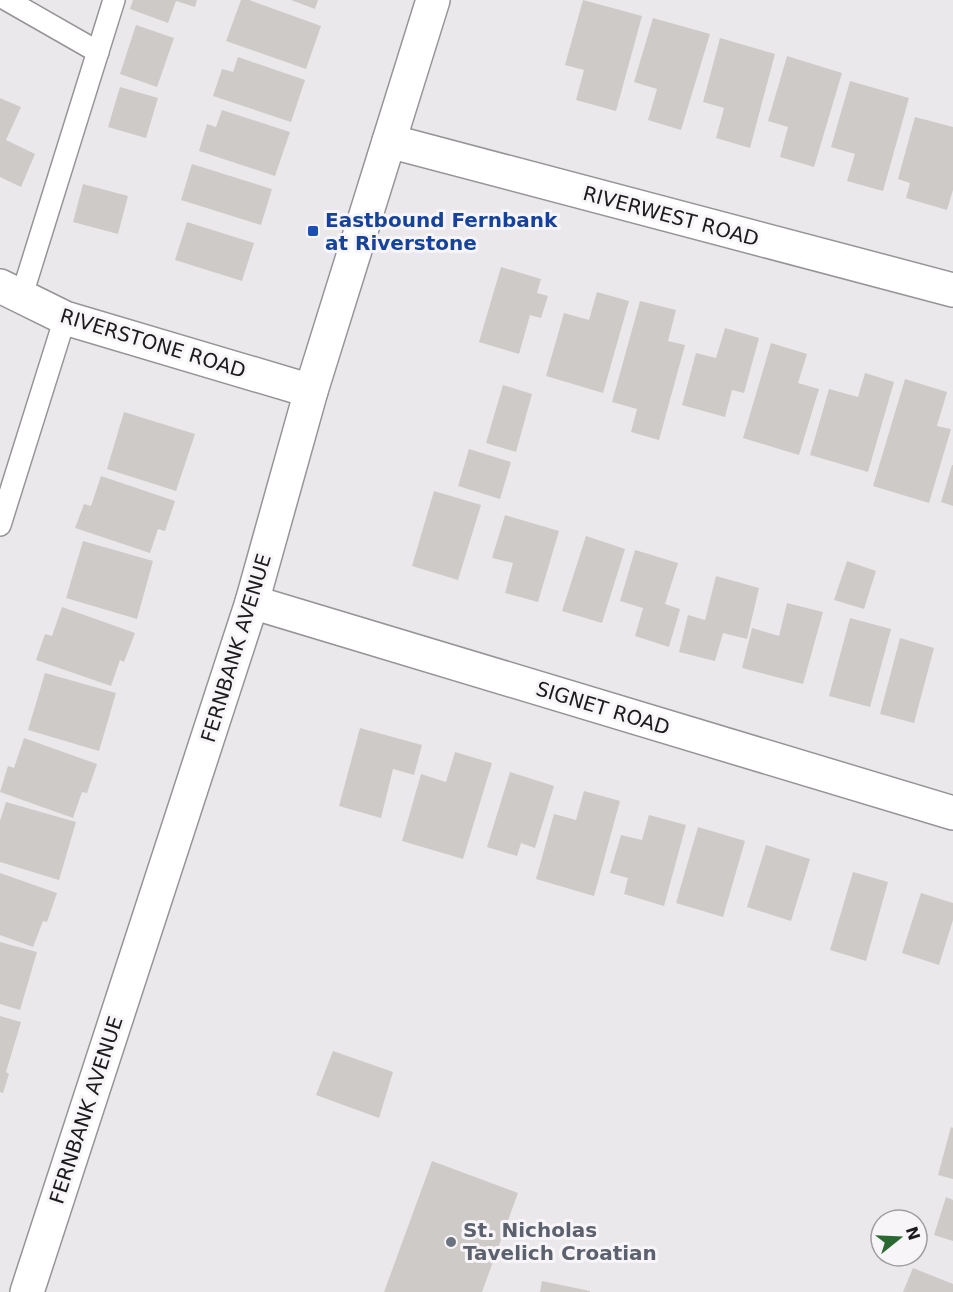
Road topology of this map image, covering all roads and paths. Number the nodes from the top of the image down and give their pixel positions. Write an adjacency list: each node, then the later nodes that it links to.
1 (7, 0): 4 (lane)
2 (114, 0): 4 (lane)
3 (433, 0): 5 (street, FERNBANK AVENUE)
4 (98, 52): 7 (lane)
5 (389, 141): 6 (street, RIVERWEST ROAD); 9 (street, FERNBANK AVENUE)
6 (953, 290)
7 (10, 292): 8 (street, RIVERSTONE ROAD)
8 (65, 318): 9 (street, RIVERSTONE ROAD); 10 (lane)
9 (311, 391): 11 (street, FERNBANK AVENUE)
10 (0, 525)
11 (252, 602): 12 (street, SIGNET ROAD); 13 (street, FERNBANK AVENUE)
12 (953, 813)
13 (27, 1292)

